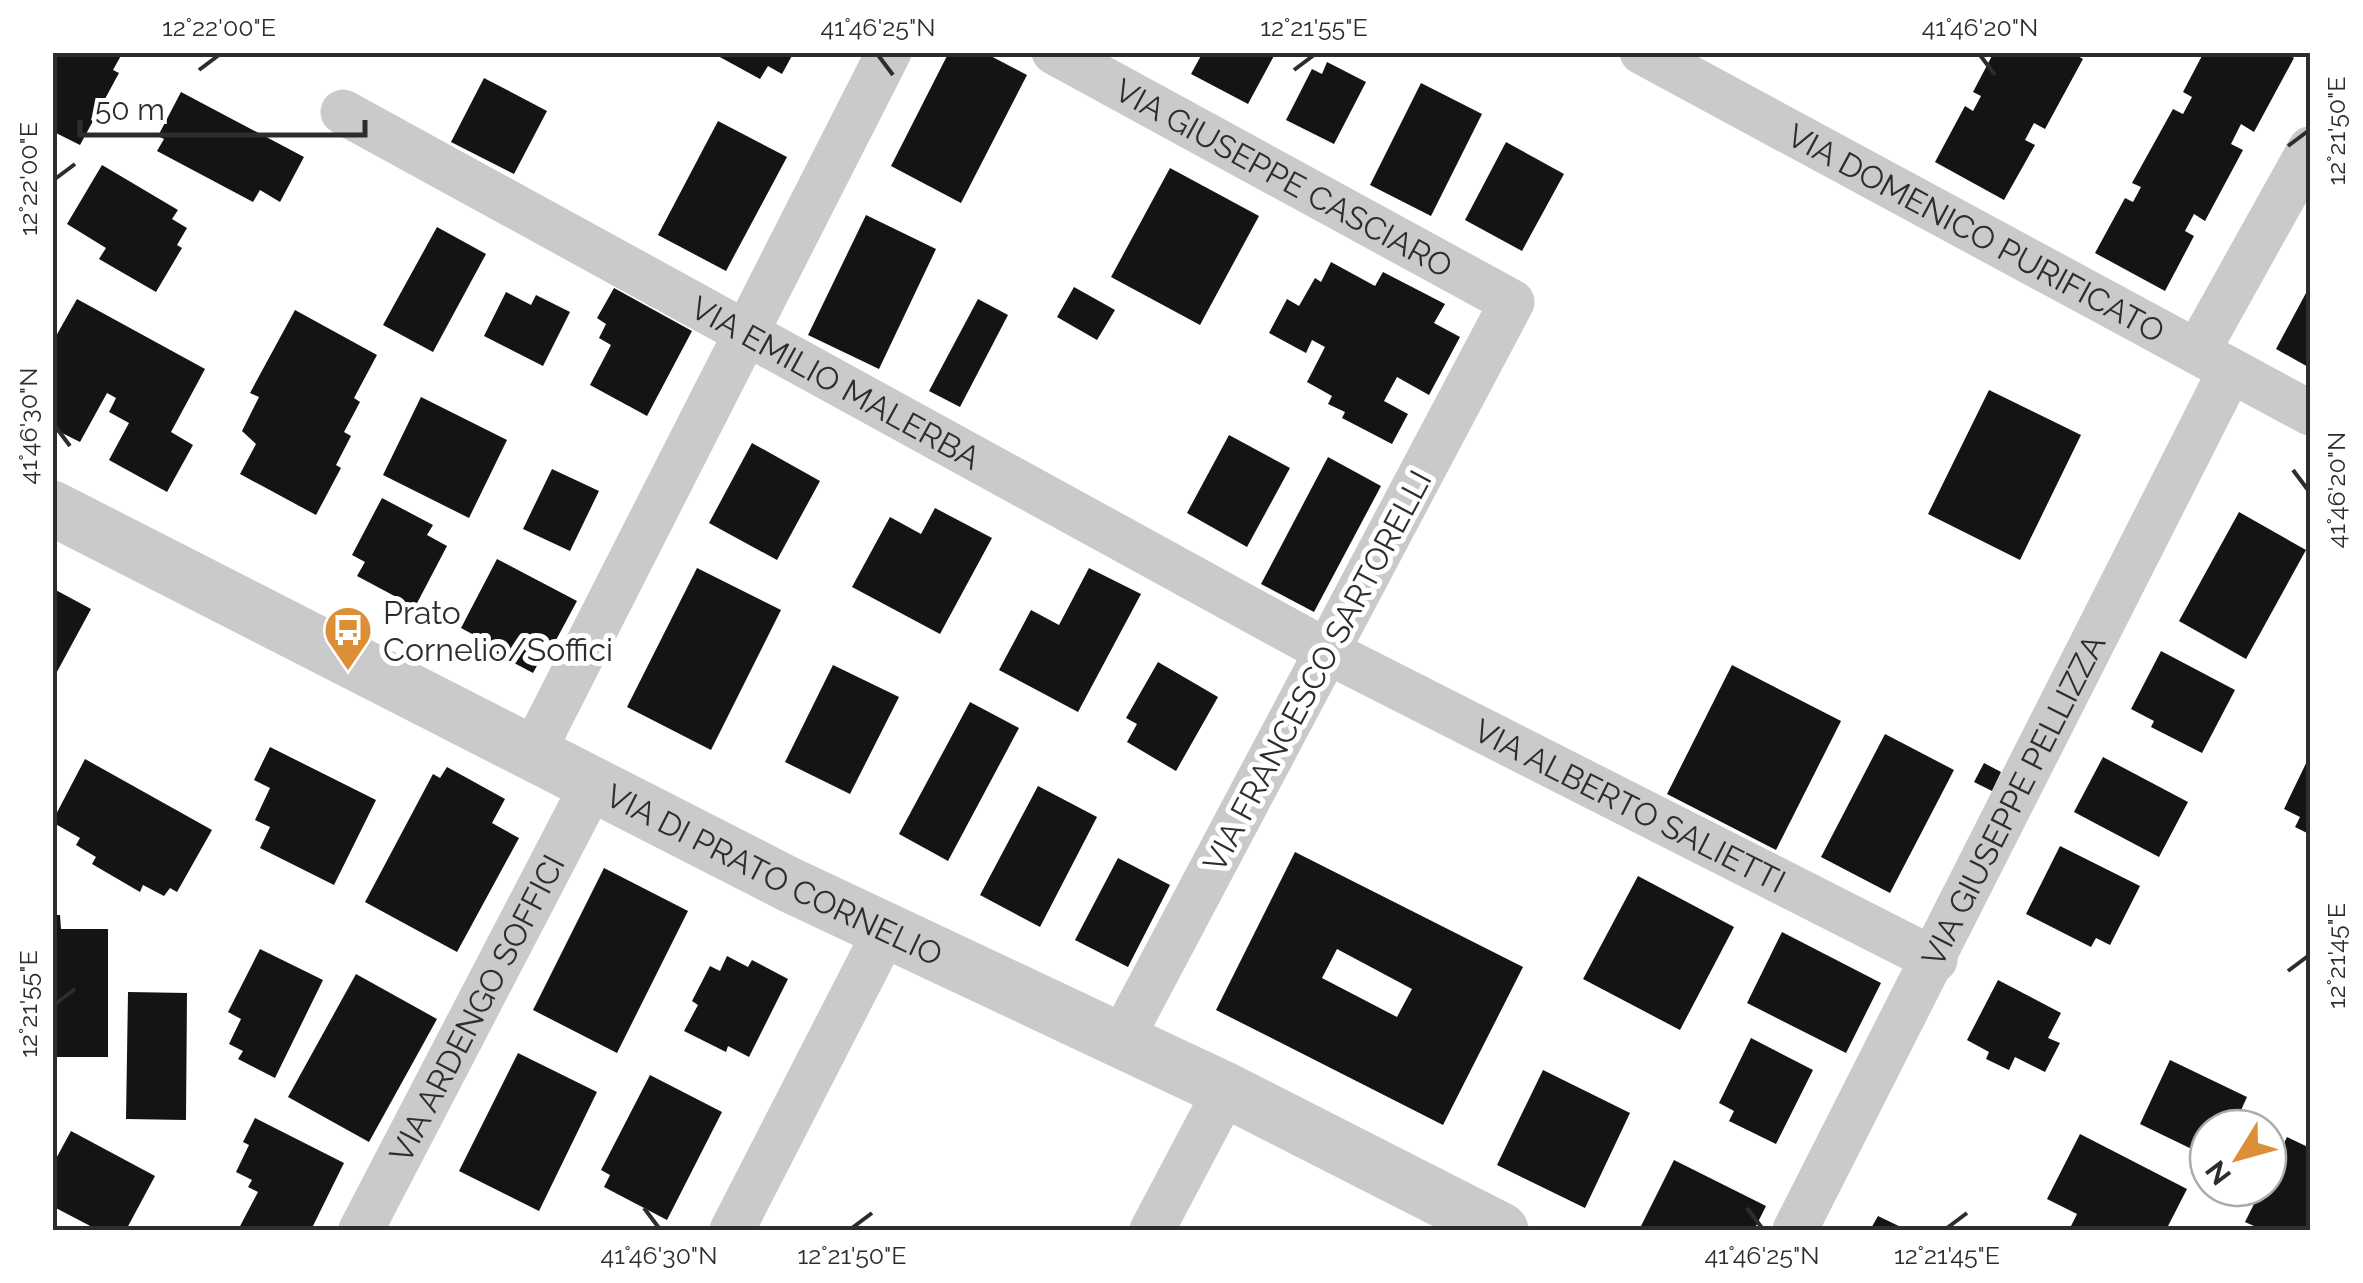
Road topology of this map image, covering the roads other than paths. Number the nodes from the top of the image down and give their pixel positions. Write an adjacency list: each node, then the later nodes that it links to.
1 (889, 52): 7 (street)
2 (1054, 52): 6 (street, VIA GIUSEPPE CASCIARO)
3 (1648, 54): 8 (street, VIA DOMENICO PURIFICATO)
4 (343, 112): 7 (street, VIA EMILIO MALERBA)
5 (2310, 149): 8 (street, VIA GIUSEPPE PELLIZZA)
6 (1512, 302): 11 (street, VIA FRANCESCO SARTORELLI)
7 (743, 333): 11 (street, VIA EMILIO MALERBA); 12 (street)
8 (2214, 361): 9 (street, VIA DOMENICO PURIFICATO); 15 (street, VIA GIUSEPPE PELLIZZA)
9 (2310, 413)
10 (52, 508): 12 (street, VIA DI PRATO CORNELIO)
11 (1328, 652): 15 (street, VIA ALBERTO SALIETTI); 16 (street, VIA FRANCESCO SARTORELLI)
12 (534, 752): 13 (street, VIA DI PRATO CORNELIO)
13 (593, 784): 14 (street, VIA DI PRATO CORNELIO); 18 (street, VIA ARDENGO SOFFICI)
14 (885, 932): 16 (street, VIA DI PRATO CORNELIO); 19 (street)
15 (1934, 960): 22 (street, VIA GIUSEPPE PELLIZZA)
16 (1121, 1040): 17 (street, VIA DI PRATO CORNELIO)
17 (1226, 1090): 20 (street); 21 (street, VIA DI PRATO CORNELIO)
18 (361, 1230)
19 (732, 1230)
20 (1152, 1230)
21 (1502, 1230)
22 (1795, 1230)

